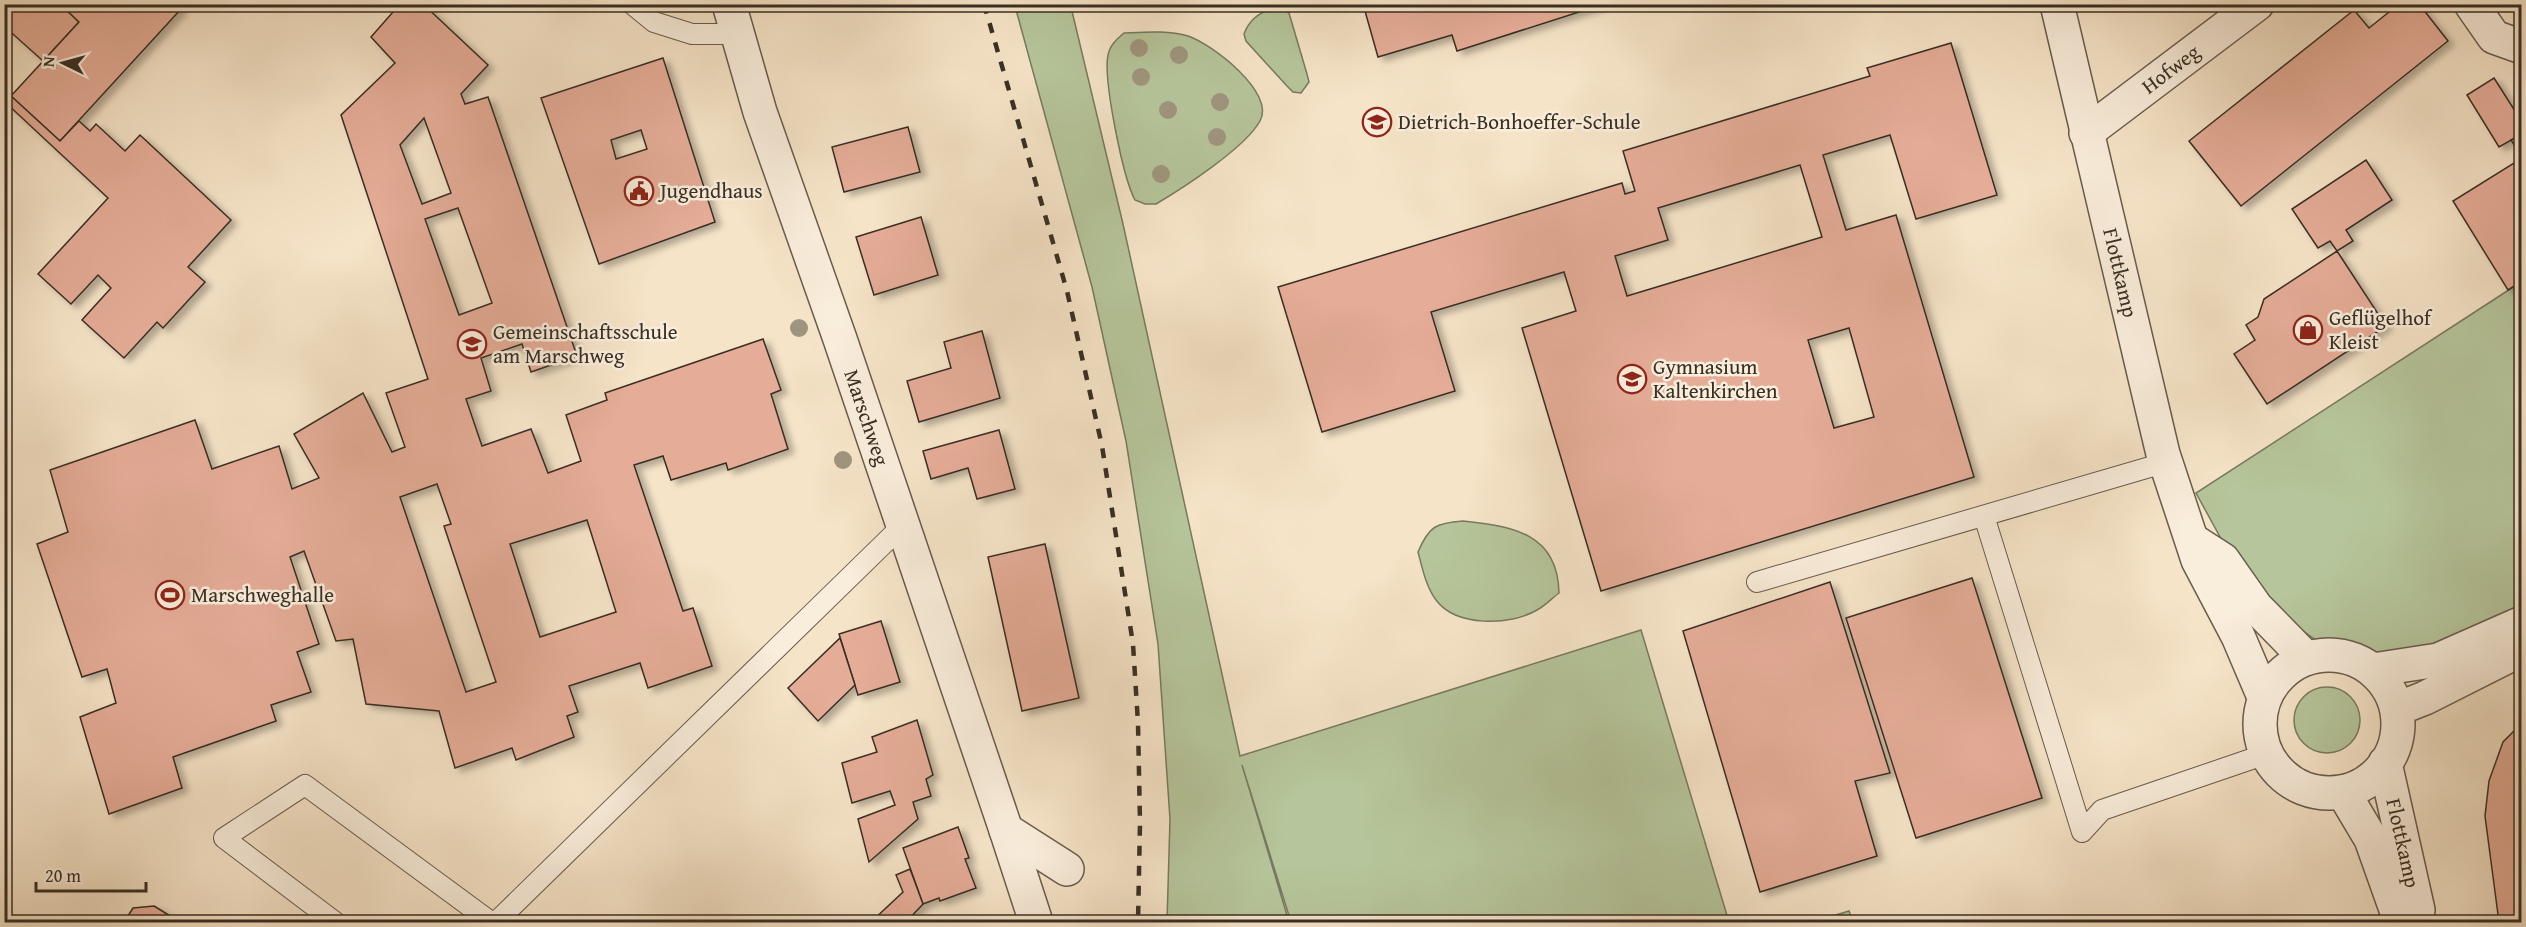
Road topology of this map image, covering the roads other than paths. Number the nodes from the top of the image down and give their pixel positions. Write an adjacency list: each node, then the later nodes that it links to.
1 (632, 4): 5 (lane)
2 (2057, 4): 7 (street, Flottkamp)
3 (2257, 4): 7 (street, Hofweg)
4 (2471, 4): 6 (street)
5 (733, 19): 10 (street, Marschweg)
6 (2522, 47)
7 (2086, 133): 8 (street, Flottkamp)
8 (2167, 462): 9 (lane); 11 (street, Flottkamp)
9 (1984, 516): 12 (lane); 19 (lane)
10 (902, 526): 22 (street, Marschweg); 26 (lane)
11 (2190, 539): 15 (street); 17 (street, Flottkamp)
12 (1757, 582)
13 (2522, 622): 16 (street)
14 (2522, 649): 18 (street)
15 (2306, 658): 16 (street, Flottkamp); 17 (street, Flottkamp)
16 (2373, 670): 18 (street, Flottkamp)
17 (2264, 697): 19 (street, Flottkamp)
18 (2397, 709): 20 (street, Flottkamp)
19 (2266, 754): 21 (street, Flottkamp)
20 (2385, 764): 21 (street, Flottkamp); 29 (street, Flottkamp)
21 (2343, 792): 28 (street, Flottkamp)
22 (1006, 830): 23 (street); 27 (street, Marschweg)
23 (1067, 870)
24 (335, 922): 25 (lane)
25 (491, 922)
26 (496, 922)
27 (1036, 922)
28 (2404, 922)
29 (2414, 922)

